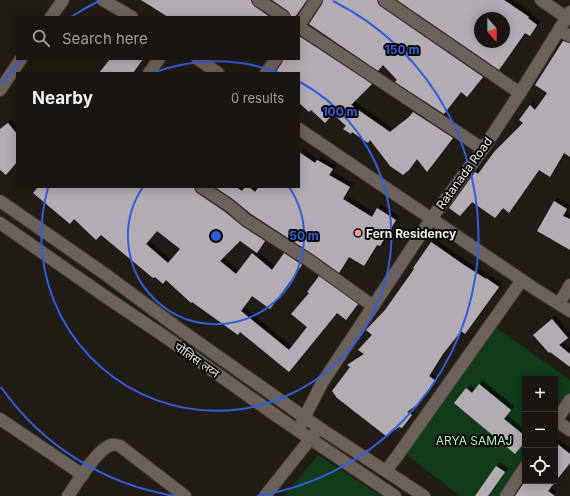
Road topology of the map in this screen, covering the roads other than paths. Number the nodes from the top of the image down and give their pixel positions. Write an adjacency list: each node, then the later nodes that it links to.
1 (63, 0): 8 (street)
2 (103, 0): 9 (street)
3 (258, 0): 10 (street)
4 (316, 0): 11 (street)
5 (384, 0): 24 (street)
6 (541, 0): 7 (street)
7 (568, 15): 13 (street, Ratanada Road)
8 (52, 16)
9 (130, 16)
10 (282, 16)
11 (300, 24)
12 (300, 27): 26 (street)
13 (559, 30): 14 (street); 24 (street, Ratanada Road)
14 (570, 36)
15 (21, 60): 22 (street)
16 (158, 60): 19 (street)
17 (199, 60): 20 (street)
18 (275, 60): 21 (street)
19 (150, 72)
20 (217, 72)
21 (267, 72)
22 (14, 76): 23 (street)
23 (0, 90)
24 (520, 93): 26 (street, Ratanada Road)
25 (300, 130): 29 (street)
26 (482, 150): 29 (street, Ratanada Road)
27 (203, 188): 34 (street)
28 (0, 201): 37 (street)
29 (431, 219): 31 (street); 34 (street, Ratanada Road)
30 (0, 223): 42 (street, पोलिस लय्न)
31 (522, 280): 33 (street); 45 (street)
32 (570, 285): 33 (street)
33 (559, 304): 35 (street)
34 (373, 306): 37 (street, Ratanada Road)
35 (570, 311)
36 (570, 400): 39 (street)
37 (305, 417): 41 (street); 42 (street, Ratanada Road)
38 (0, 418): 47 (street)
39 (558, 419)
40 (558, 423): 43 (street)
41 (319, 427): 44 (street); 45 (street)
42 (298, 430): 44 (street, पोलिस लय्न)
43 (570, 430)
44 (311, 440): 50 (street); 51 (street, पोलिस लय्न)
45 (386, 471): 52 (street)
46 (522, 472): 53 (street)
47 (82, 475): 48 (street); 49 (street)
48 (68, 496)
49 (185, 496)
50 (265, 496)
51 (395, 496)
52 (424, 496)
53 (506, 496)

